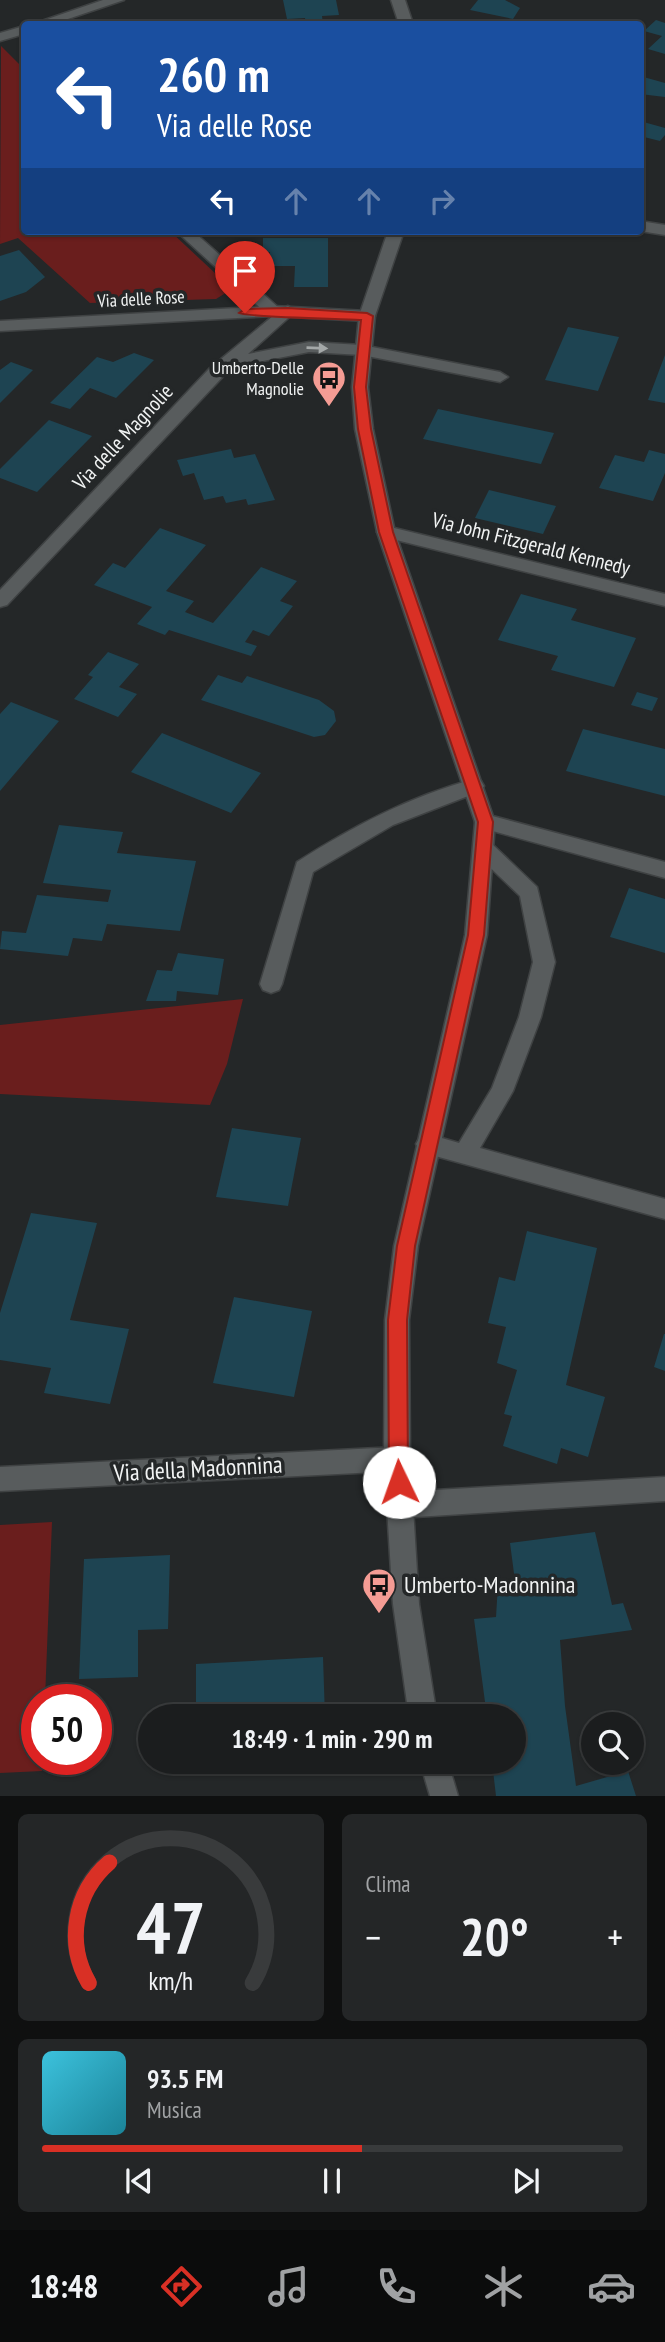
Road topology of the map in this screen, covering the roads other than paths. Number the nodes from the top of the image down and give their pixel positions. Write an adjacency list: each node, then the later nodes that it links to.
1 (117, 0): 3 (street)
2 (398, 0): 4 (street)
3 (50, 21)
4 (405, 21)
5 (21, 31): 6 (street)
6 (0, 37)
7 (644, 227): 8 (street)
8 (665, 230)
9 (189, 235): 11 (street)
10 (395, 235): 12 (street)
11 (280, 311): 12 (street, Via delle Rose); 13 (street, Via delle Rose); 15 (street, Via delle Magnolie)
12 (367, 316): 14 (street)
13 (0, 326)
14 (362, 350): 15 (street, one-way to 14); 16 (street); 17 (street)
15 (226, 364): 19 (street, Via delle Magnolie)
16 (500, 377)
17 (386, 532): 18 (street, Via John Fitzgerald Kennedy); 20 (street)
18 (665, 600)
19 (0, 601)
20 (474, 786): 21 (street); 24 (street)
21 (485, 822): 22 (street); 23 (street)
22 (484, 849): 25 (street); 26 (street)
23 (665, 870)
24 (271, 984)
25 (428, 1144): 26 (street); 28 (street)
26 (465, 1154): 27 (street)
27 (665, 1209)
28 (397, 1459): 29 (street, Via della Madonnina); 31 (street)
29 (0, 1479)
30 (665, 1489): 31 (street)
31 (400, 1505): 32 (street)
32 (421, 1704)
33 (438, 1774): 34 (street)
34 (444, 1796)

